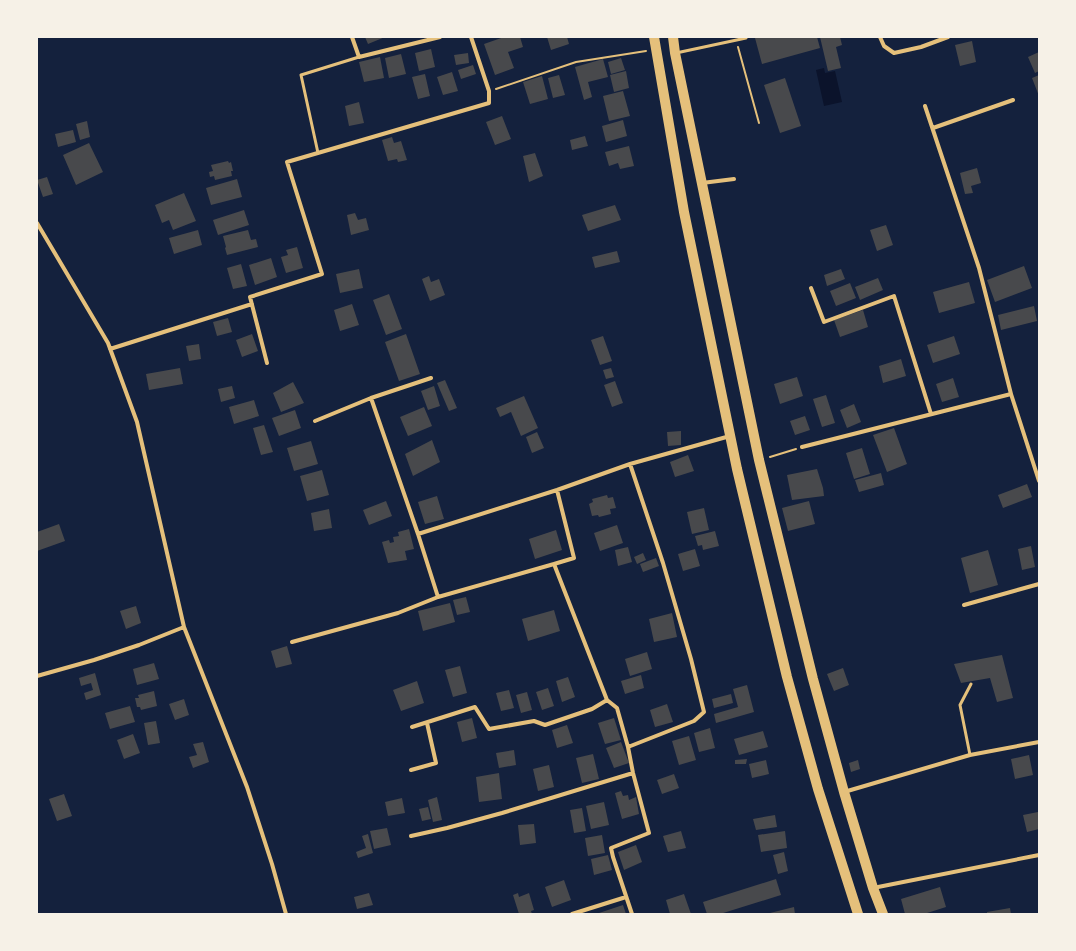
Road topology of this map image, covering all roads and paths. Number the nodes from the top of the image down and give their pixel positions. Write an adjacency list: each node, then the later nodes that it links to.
1 (352, 37): 12 (street)
2 (440, 37): 12 (street)
3 (471, 37): 13 (street)
4 (654, 37): 10 (highway)
5 (673, 37): 11 (highway)
6 (880, 37): 7 (street)
7 (948, 37)
8 (746, 38): 9 (lane)
9 (736, 40): 11 (lane); 16 (path)
10 (655, 49): 13 (path); 31 (highway)
11 (675, 53): 20 (highway)
12 (359, 56): 18 (lane)
13 (489, 91): 18 (street)
14 (1013, 100): 17 (street)
15 (925, 106): 17 (street)
16 (759, 123)
17 (932, 128): 27 (street)
18 (318, 152): 23 (street)
19 (734, 179): 20 (street)
20 (702, 183): 33 (highway)
21 (37, 224): 24 (street)
22 (811, 288): 29 (street)
23 (252, 304): 24 (street); 25 (street)
24 (110, 349): 42 (street)
25 (268, 363)
26 (432, 378): 28 (street)
27 (1011, 394): 29 (street); 35 (street)
28 (371, 398): 30 (street); 37 (street)
29 (931, 414): 32 (street)
30 (315, 421)
31 (731, 436): 34 (street); 62 (highway)
32 (802, 447): 33 (path)
33 (759, 460): 54 (highway)
34 (630, 464): 36 (street); 50 (street)
35 (1039, 481)
36 (557, 490): 37 (street); 38 (street)
37 (418, 534): 40 (street)
38 (554, 564): 40 (street); 46 (street)
39 (1039, 584): 41 (street)
40 (438, 597): 43 (street)
41 (964, 605)
42 (184, 627): 44 (street); 59 (street)
43 (292, 642)
44 (37, 676)
45 (971, 684): 51 (lane)
46 (607, 700): 47 (street); 50 (street)
47 (427, 723): 48 (street); 52 (street)
48 (412, 727)
49 (1039, 742): 51 (street)
50 (628, 747): 53 (street)
51 (970, 755): 54 (street)
52 (411, 770)
53 (633, 773): 55 (street); 58 (street)
54 (844, 792): 57 (highway)
55 (412, 836)
56 (1039, 855): 57 (street)
57 (873, 888): 63 (highway)
58 (626, 897): 60 (street); 61 (street)
59 (286, 914)
60 (572, 914)
61 (632, 914)
62 (858, 914)
63 (883, 914)

